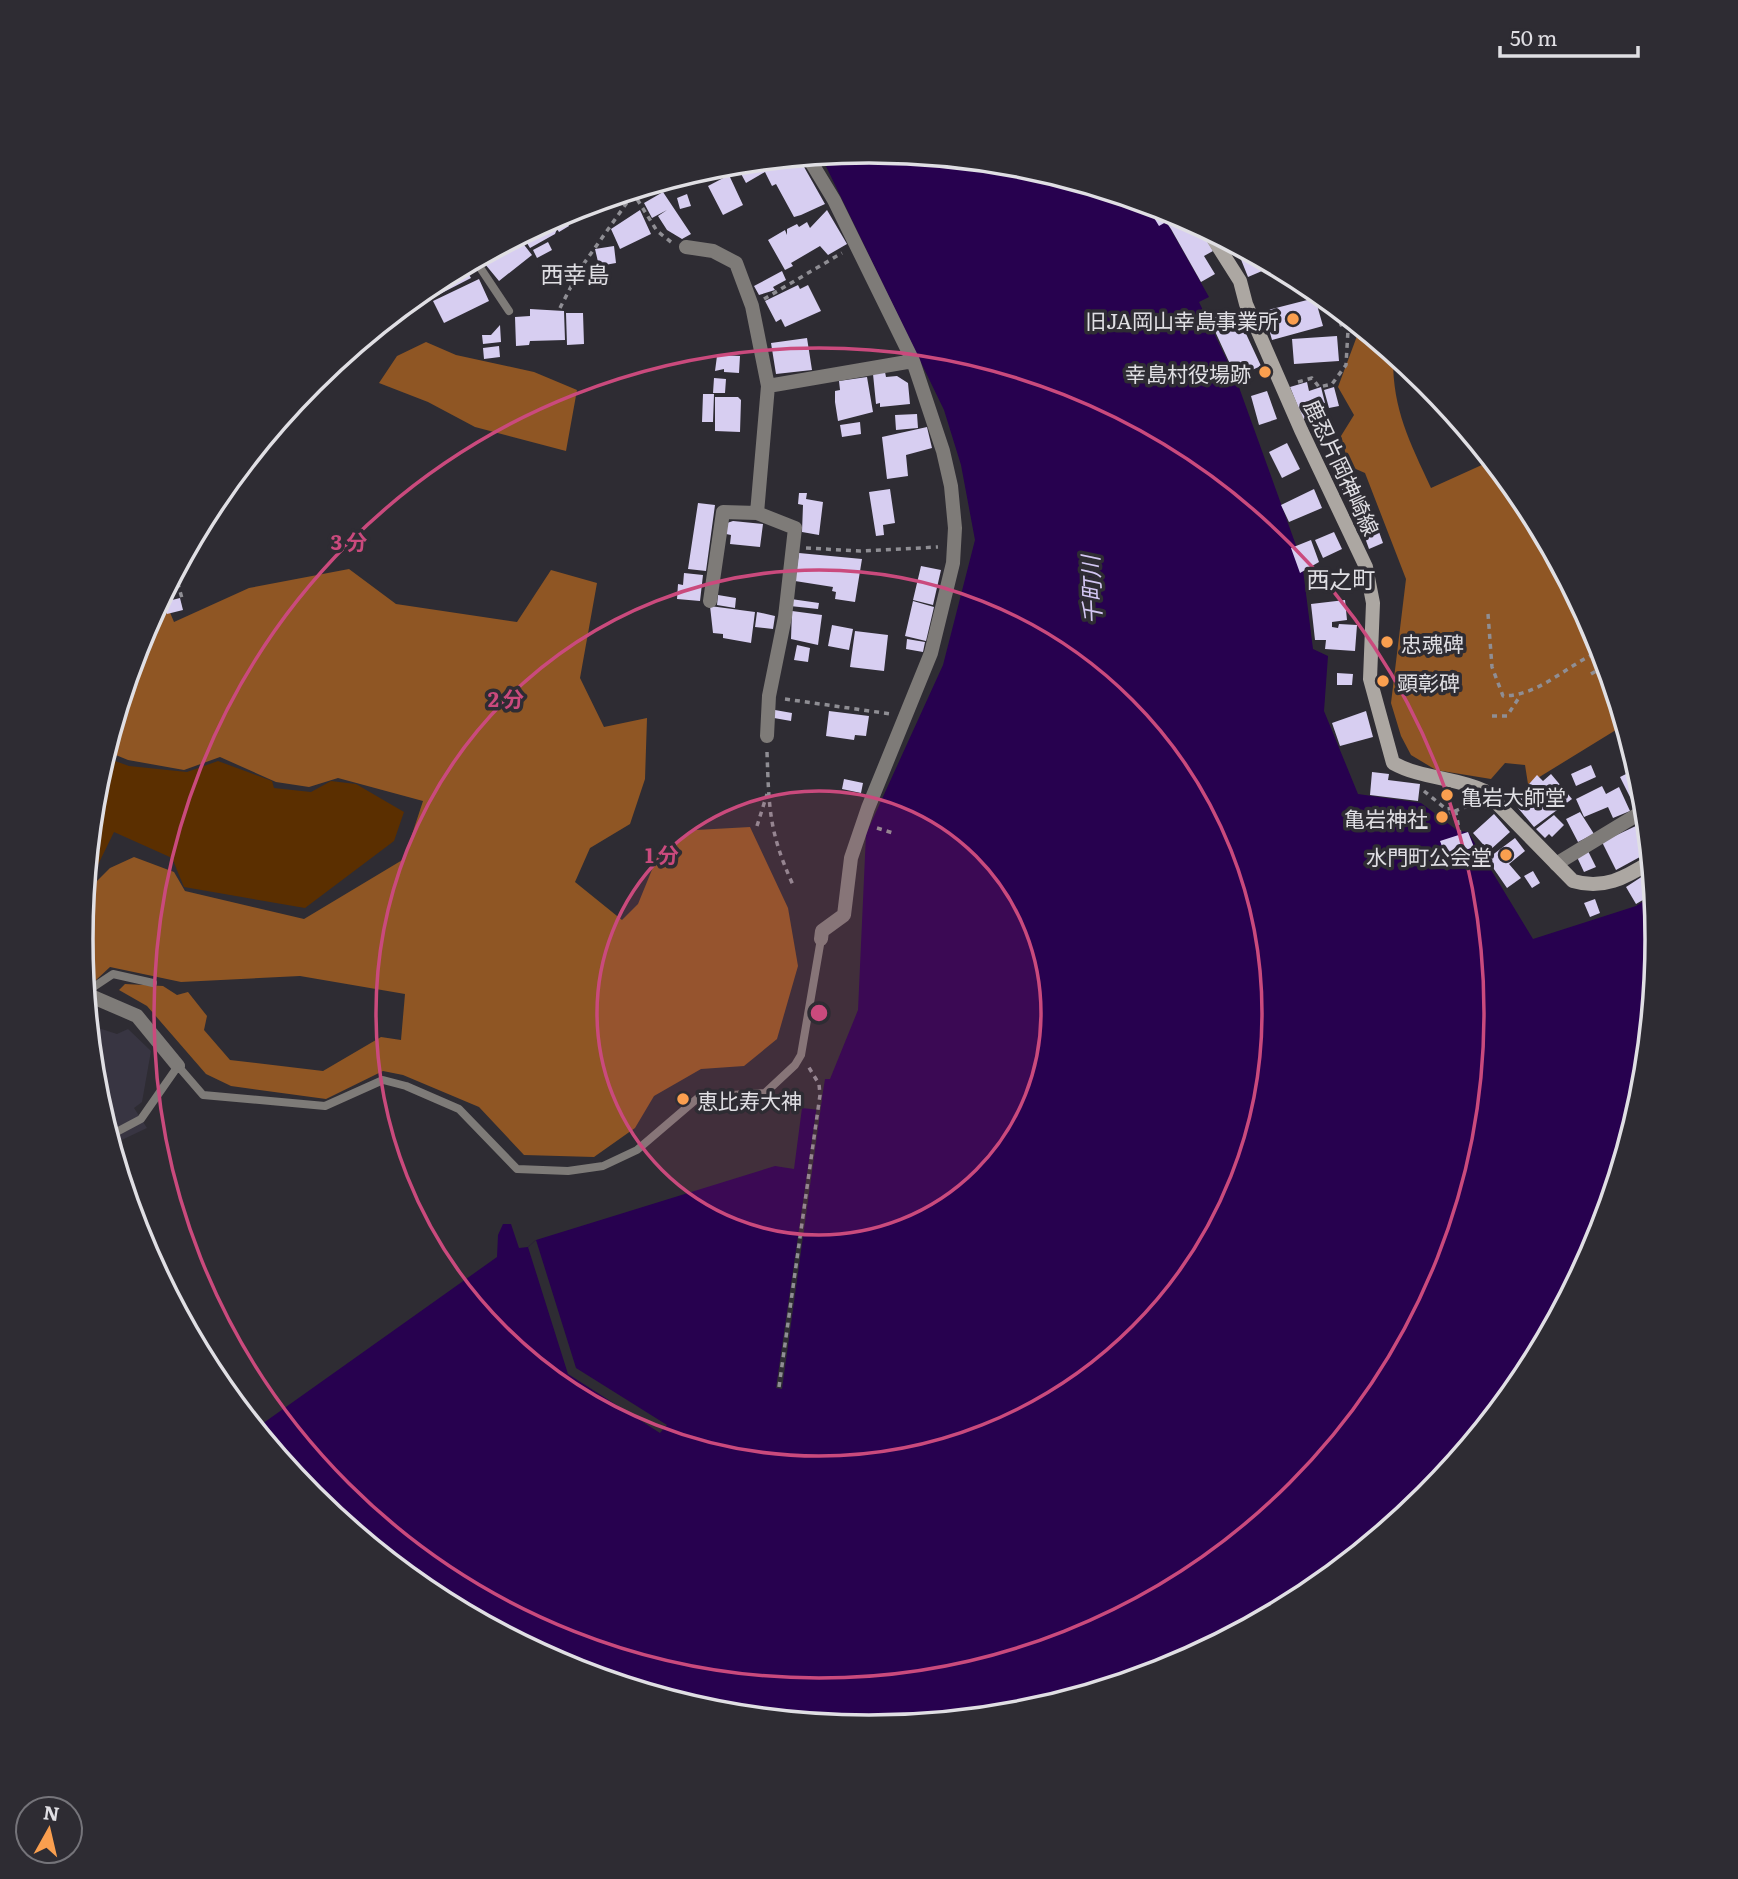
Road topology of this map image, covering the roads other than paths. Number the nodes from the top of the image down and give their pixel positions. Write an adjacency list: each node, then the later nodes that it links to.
1 (813, 166): 6 (street)
2 (1218, 246): 12 (main road, 鹿忍片岡神崎線)
3 (686, 247): 7 (street)
4 (480, 268): 5 (lane)
5 (509, 311)
6 (913, 361): 7 (street); 14 (street)
7 (768, 386): 8 (street)
8 (757, 513): 9 (street); 10 (street)
9 (710, 601)
10 (766, 736)
11 (1635, 816): 12 (street)
12 (1556, 864): 13 (main road, 鹿忍片岡神崎線)
13 (1642, 866)
14 (821, 939): 18 (lane)
15 (153, 983): 16 (lane)
16 (94, 987)
17 (95, 997): 18 (street)
18 (178, 1066): 19 (lane)
19 (117, 1131)

